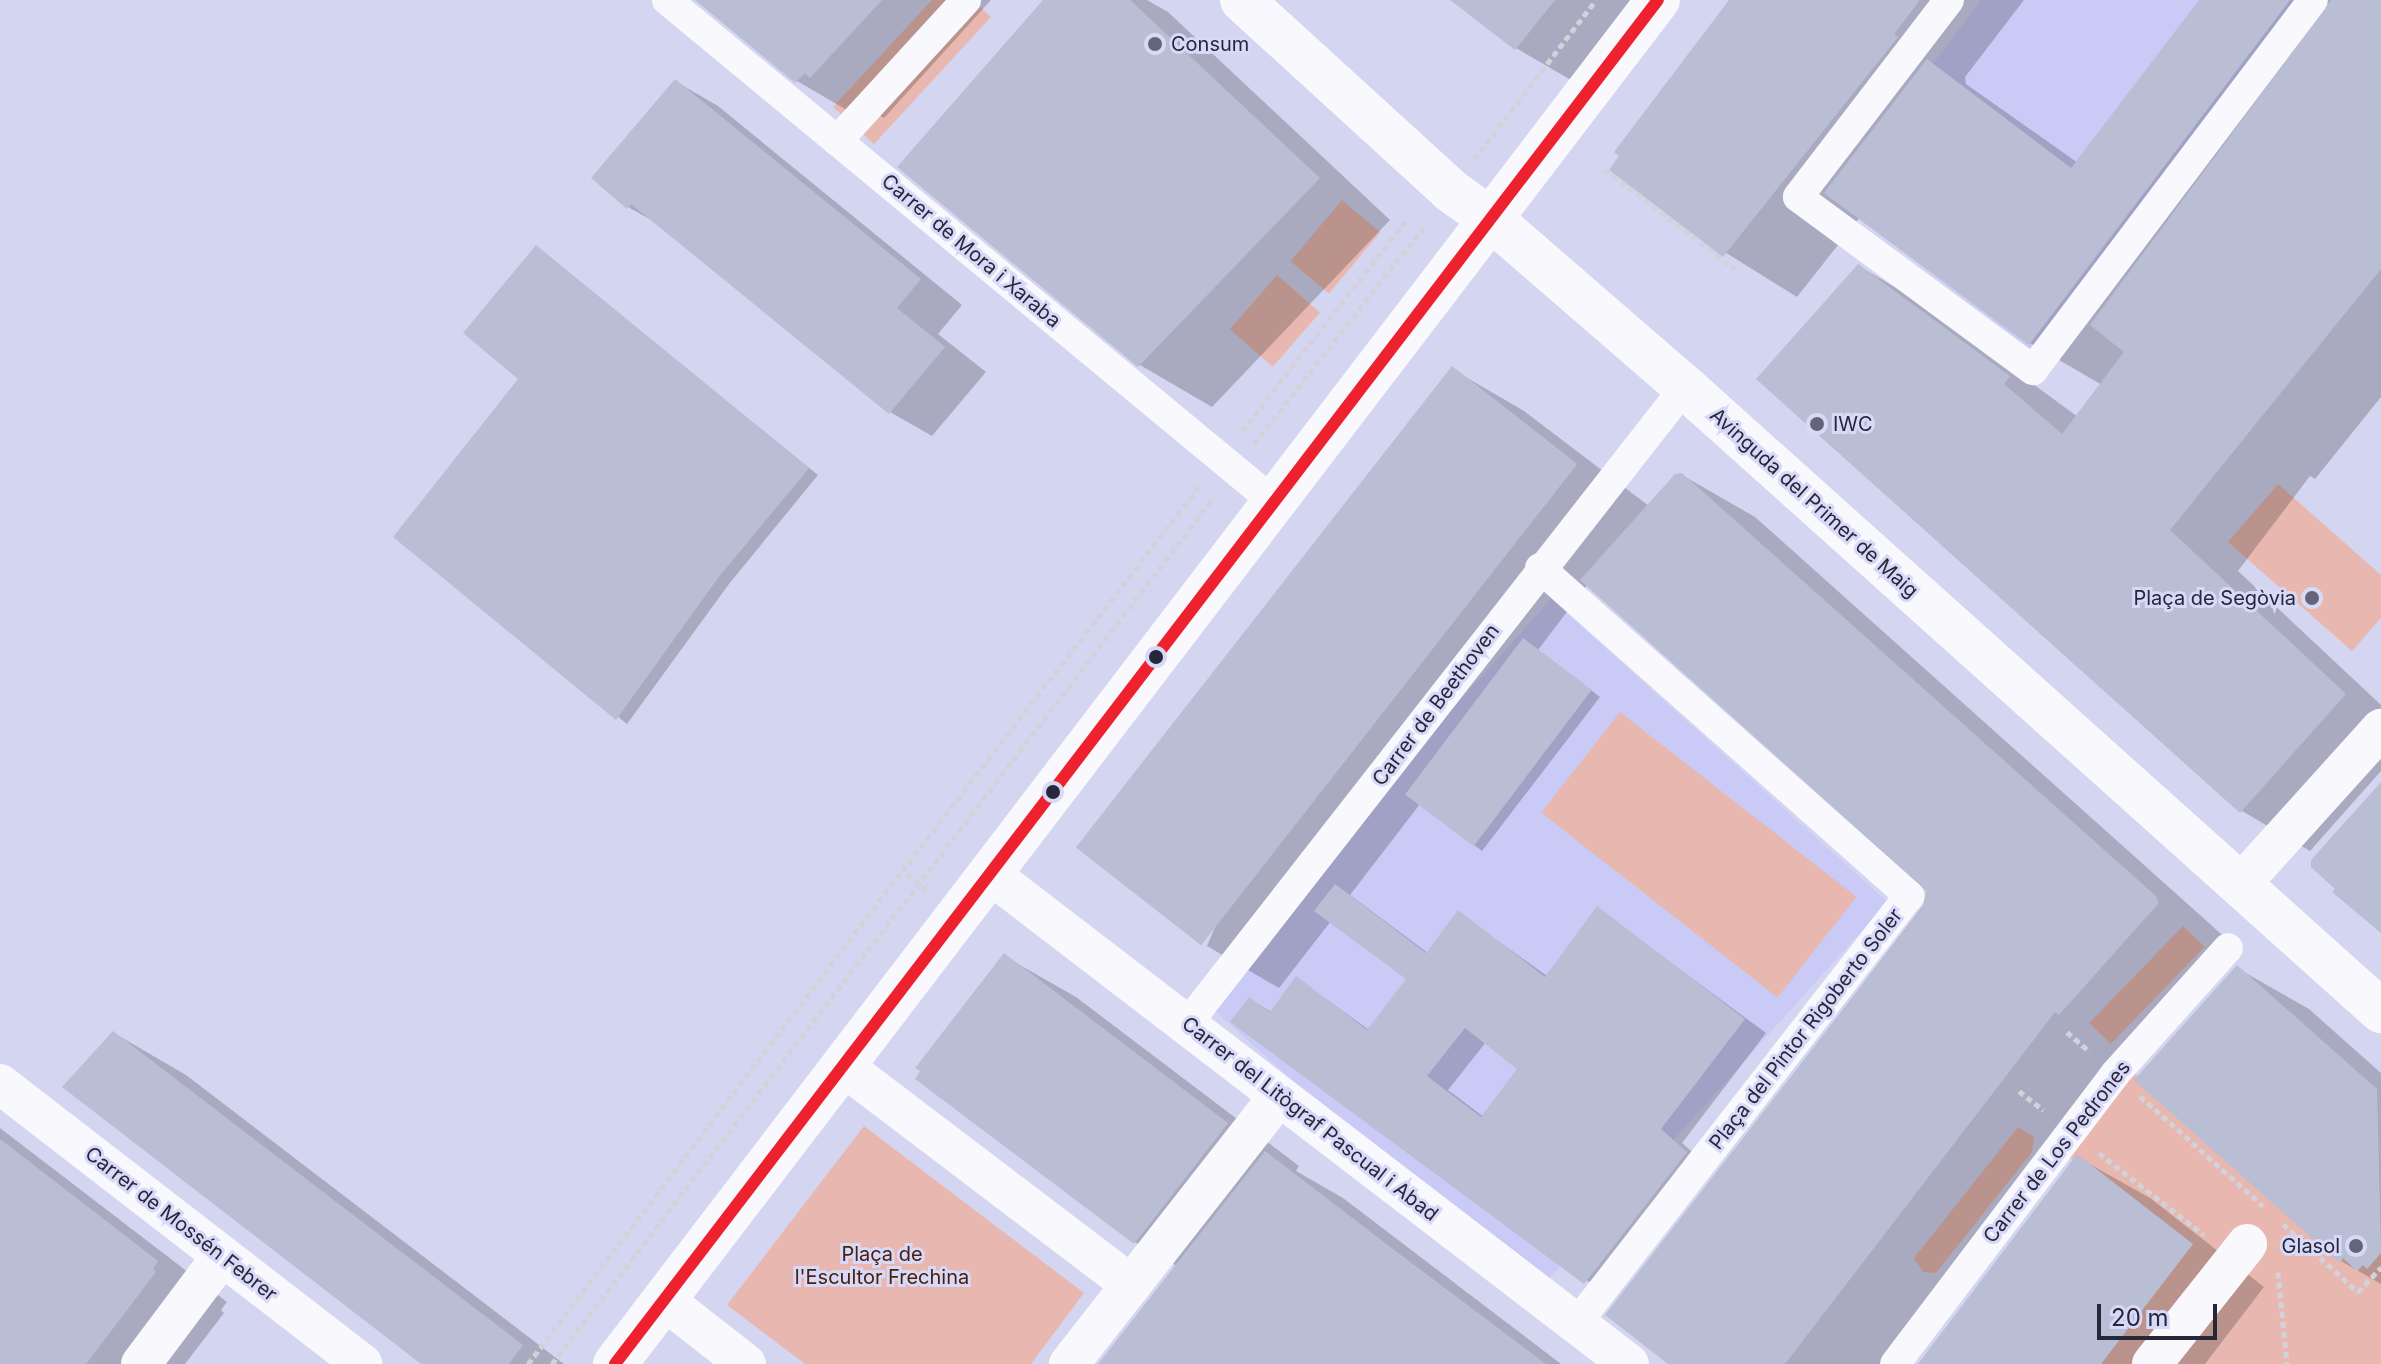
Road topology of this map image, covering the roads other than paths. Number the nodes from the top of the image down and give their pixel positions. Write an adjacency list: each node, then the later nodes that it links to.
1 (667, 0): 7 (street, Carrer de Mora i Xaraba)
2 (966, 0): 7 (street)
3 (1242, 0): 8 (street, Avinguda del Primer de Maig)
4 (1658, 0): 8 (street)
5 (1949, 0): 6 (street)
6 (2313, 0)
7 (837, 141): 10 (street, Carrer de Mora i Xaraba)
8 (1492, 220): 9 (street, Avinguda del Primer de Maig); 10 (street)
9 (1685, 387): 11 (street, Carrer de Beethoven); 14 (street, Avinguda del Primer de Maig)
10 (1275, 503): 13 (street)
11 (1540, 568): 17 (street, Carrer de Beethoven); 25 (street, Plaça del Pintor Rigoberto Soler)
12 (2381, 729): 14 (street)
13 (990, 874): 17 (street, Carrer del Litògraf Pascual i Abad); 18 (street)
14 (2239, 886): 16 (street, Avinguda del Primer de Maig)
15 (2228, 948): 32 (street, Carrer de Los Pedrones)
16 (2381, 1011)
17 (1187, 1024): 20 (street, Carrer del Litògraf Pascual i Abad)
18 (843, 1066): 23 (street); 24 (street)
19 (0, 1084): 22 (street, Carrer de Mossén Febrer)
20 (1279, 1096): 23 (street); 25 (street, Carrer del Litògraf Pascual i Abad)
21 (2247, 1244): 33 (street)
22 (222, 1256): 26 (street); 27 (street, Carrer de Mossén Febrer)
23 (1131, 1285): 30 (street)
24 (664, 1300): 28 (street); 29 (street)
25 (1576, 1324): 31 (street, Carrer del Litògraf Pascual i Abad)
26 (141, 1364)
27 (362, 1364)
28 (615, 1364)
29 (746, 1364)
30 (1069, 1364)
31 (1629, 1364)
32 (1895, 1364)
33 (2152, 1364)

